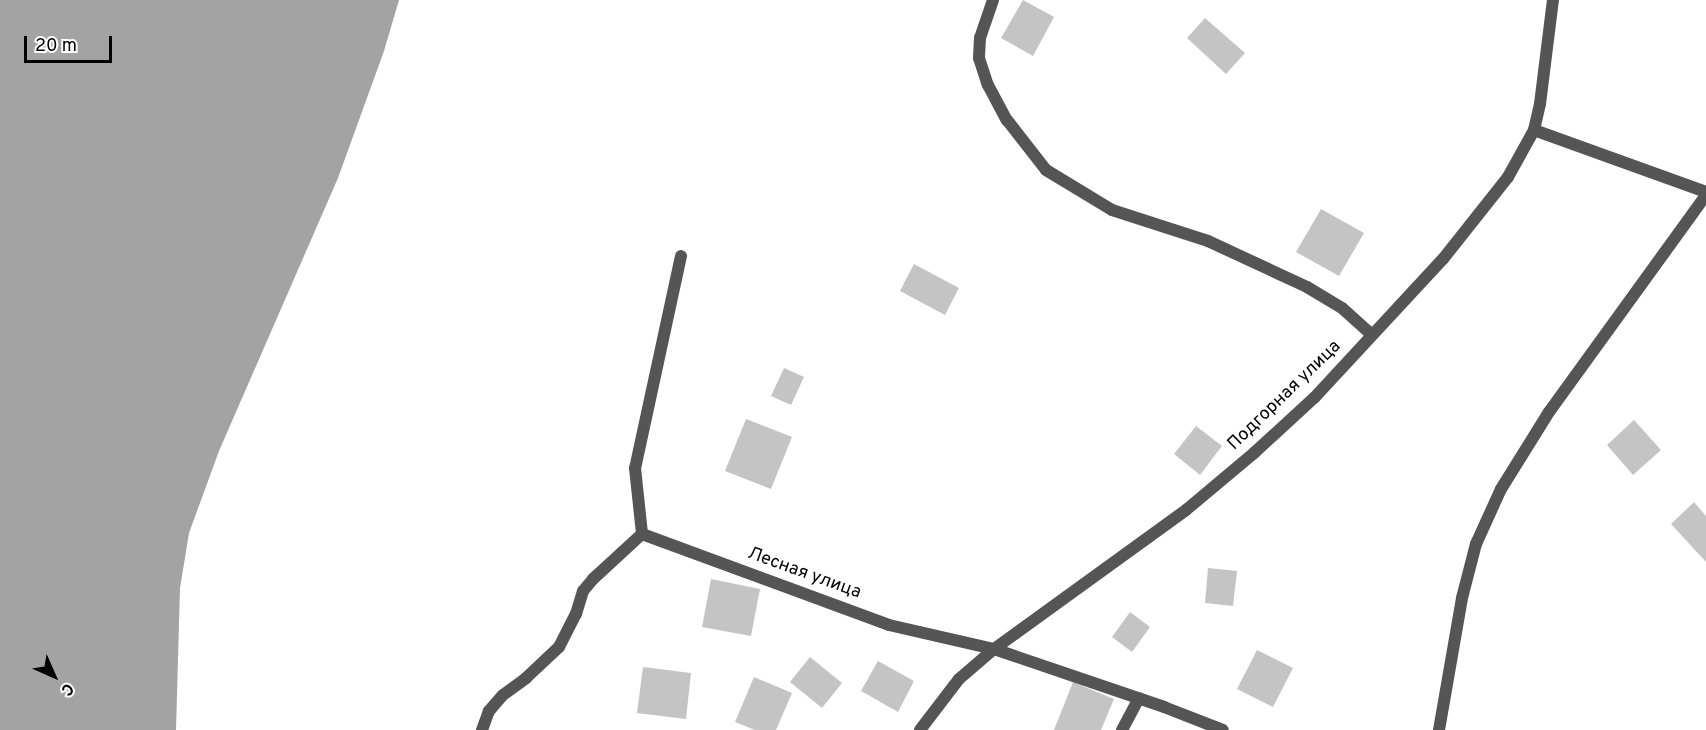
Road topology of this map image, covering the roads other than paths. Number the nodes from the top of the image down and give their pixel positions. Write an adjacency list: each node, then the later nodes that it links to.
1 (993, 0): 6 (street)
2 (1553, 0): 3 (street, Подгорная улица)
3 (1534, 130): 4 (street); 6 (street, Подгорная улица)
4 (1706, 193): 14 (street)
5 (681, 256): 7 (street)
6 (1372, 335): 8 (street, Подгорная улица)
7 (642, 534): 8 (street, Лесная улица); 10 (street)
8 (994, 649): 9 (street, Лесная улица); 11 (street, Подгорная улица)
9 (1139, 698): 12 (street); 13 (street, Лесная улица)
10 (482, 730)
11 (920, 730)
12 (1122, 730)
13 (1223, 730)
14 (1439, 730)

